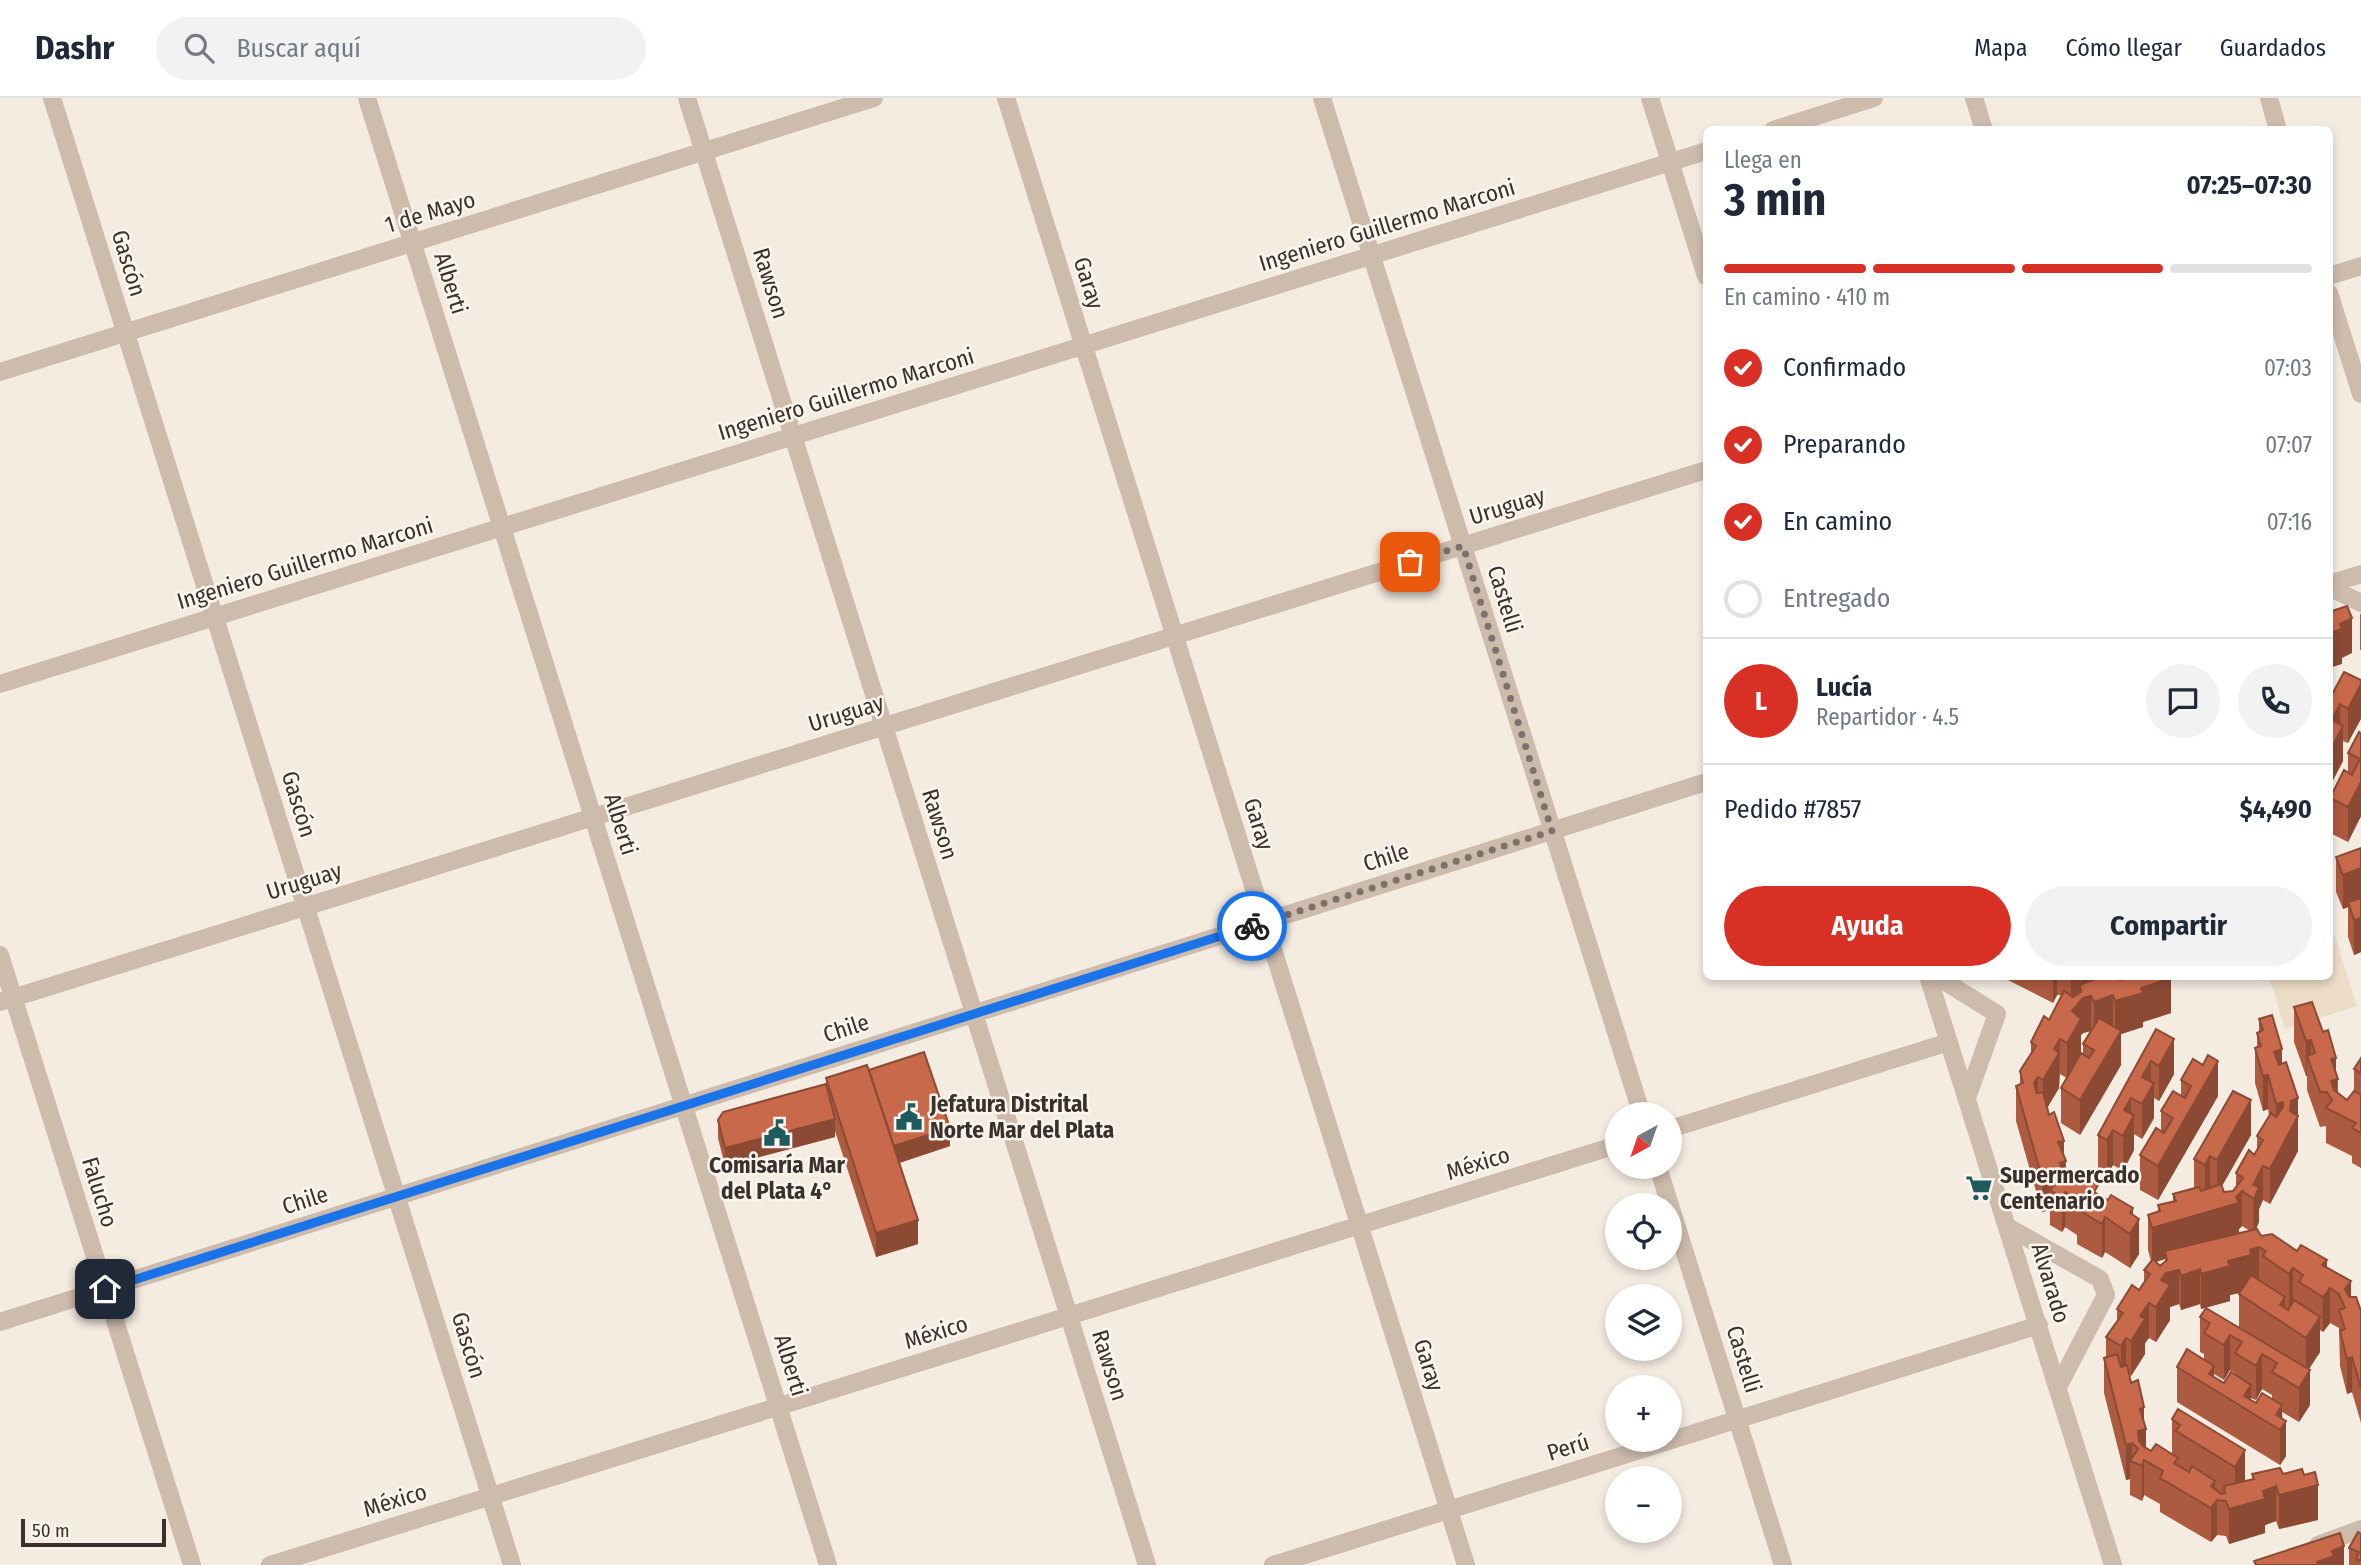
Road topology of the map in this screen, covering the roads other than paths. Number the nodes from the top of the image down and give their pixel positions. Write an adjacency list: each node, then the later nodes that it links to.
1 (51, 98): 23 (street, Gascón)
2 (367, 98): 17 (street, Alberti)
3 (687, 98): 14 (street, Rawson)
4 (874, 98): 14 (street, 1 de Mayo)
5 (1006, 98): 24 (street, Garay)
6 (1322, 98): 18 (street, Castelli)
7 (1650, 98): 16 (street)
8 (1874, 98): 11 (street)
9 (1974, 98): 12 (street)
10 (2269, 98): 13 (street)
11 (1786, 126)
12 (1983, 126)
13 (2277, 126)
14 (704, 151): 17 (street, 1 de Mayo); 27 (street, Rawson)
15 (1703, 151): 16 (street, Ingeniero Guillermo Marconi)
16 (1670, 162): 18 (street, Ingeniero Guillermo Marconi); 19 (street)
17 (413, 243): 23 (street, 1 de Mayo); 29 (street, Alberti)
18 (1372, 255): 24 (street, Ingeniero Guillermo Marconi); 30 (street, Castelli)
19 (1703, 266)
20 (2361, 266): 21 (street)
21 (2333, 275)
22 (2333, 306): 26 (street)
23 (125, 333): 25 (street, 1 de Mayo); 35 (street, Gascón)
24 (1083, 345): 27 (street, Ingeniero Guillermo Marconi); 36 (street, Garay)
25 (0, 372)
26 (2361, 394)
27 (793, 436): 29 (street, Ingeniero Guillermo Marconi); 38 (street, Rawson)
28 (1703, 471): 30 (street, Uruguay)
29 (502, 527): 35 (street, Ingeniero Guillermo Marconi); 40 (street, Alberti)
30 (1463, 546): 36 (street, Uruguay); 41 (street, Castelli)
31 (2361, 574): 32 (street)
32 (2333, 584)
33 (2333, 588): 34 (street)
34 (2361, 603)
35 (214, 617): 37 (street, Ingeniero Guillermo Marconi); 42 (street, Gascón)
36 (1174, 636): 38 (street, Uruguay); 43 (street, Garay)
37 (0, 684)
38 (884, 726): 40 (street, Uruguay); 48 (street, Rawson)
39 (1703, 783): 41 (street, Chile)
40 (593, 817): 42 (street, Uruguay); 52 (street, Alberti)
41 (1552, 831): 43 (street, Chile); 51 (street, Castelli)
42 (306, 907): 47 (street, Uruguay); 56 (street, Gascón)
43 (1264, 922): 48 (street, Chile); 57 (street, Garay)
44 (0, 955): 47 (street, Falucho)
45 (1929, 980): 49 (street, Alvarado)
46 (1942, 980): 50 (street)
47 (7, 1000): 59 (street, Falucho)
48 (974, 1013): 52 (street, Chile); 60 (street, Rawson)
49 (1949, 1042): 50 (street, Alvarado); 53 (street)
50 (1967, 1098): 58 (street, Alvarado)
51 (1638, 1102)
52 (684, 1105): 56 (street, Chile); 64 (street, Alberti)
53 (1682, 1125)
54 (1605, 1149): 57 (street, México)
55 (1662, 1180): 65 (street, Castelli)
56 (396, 1196): 59 (street, Chile); 66 (street, Gascón)
57 (1359, 1225): 60 (street, México); 67 (street, Garay)
58 (2007, 1227): 62 (street, Alvarado); 63 (street)
59 (105, 1289): 61 (street, Chile); 70 (street, Falucho)
60 (1069, 1316): 64 (street, México); 74 (street, Rawson)
61 (0, 1322)
62 (2039, 1325): 63 (street, Alvarado); 65 (street, Perú)
63 (2058, 1387): 78 (street, Alvarado)
64 (778, 1407): 66 (street, México); 73 (street, Alberti)
65 (1737, 1419): 67 (street, Perú); 77 (street, Castelli)
66 (491, 1496): 71 (street, México); 72 (street, Gascón)
67 (1449, 1510): 75 (street, Perú); 76 (street, Garay)
68 (2357, 1533): 69 (street)
69 (2300, 1551)
70 (192, 1565)
71 (270, 1565)
72 (512, 1565)
73 (828, 1565)
74 (1147, 1565)
75 (1273, 1565)
76 (1466, 1565)
77 (1783, 1565)
78 (2113, 1565)

